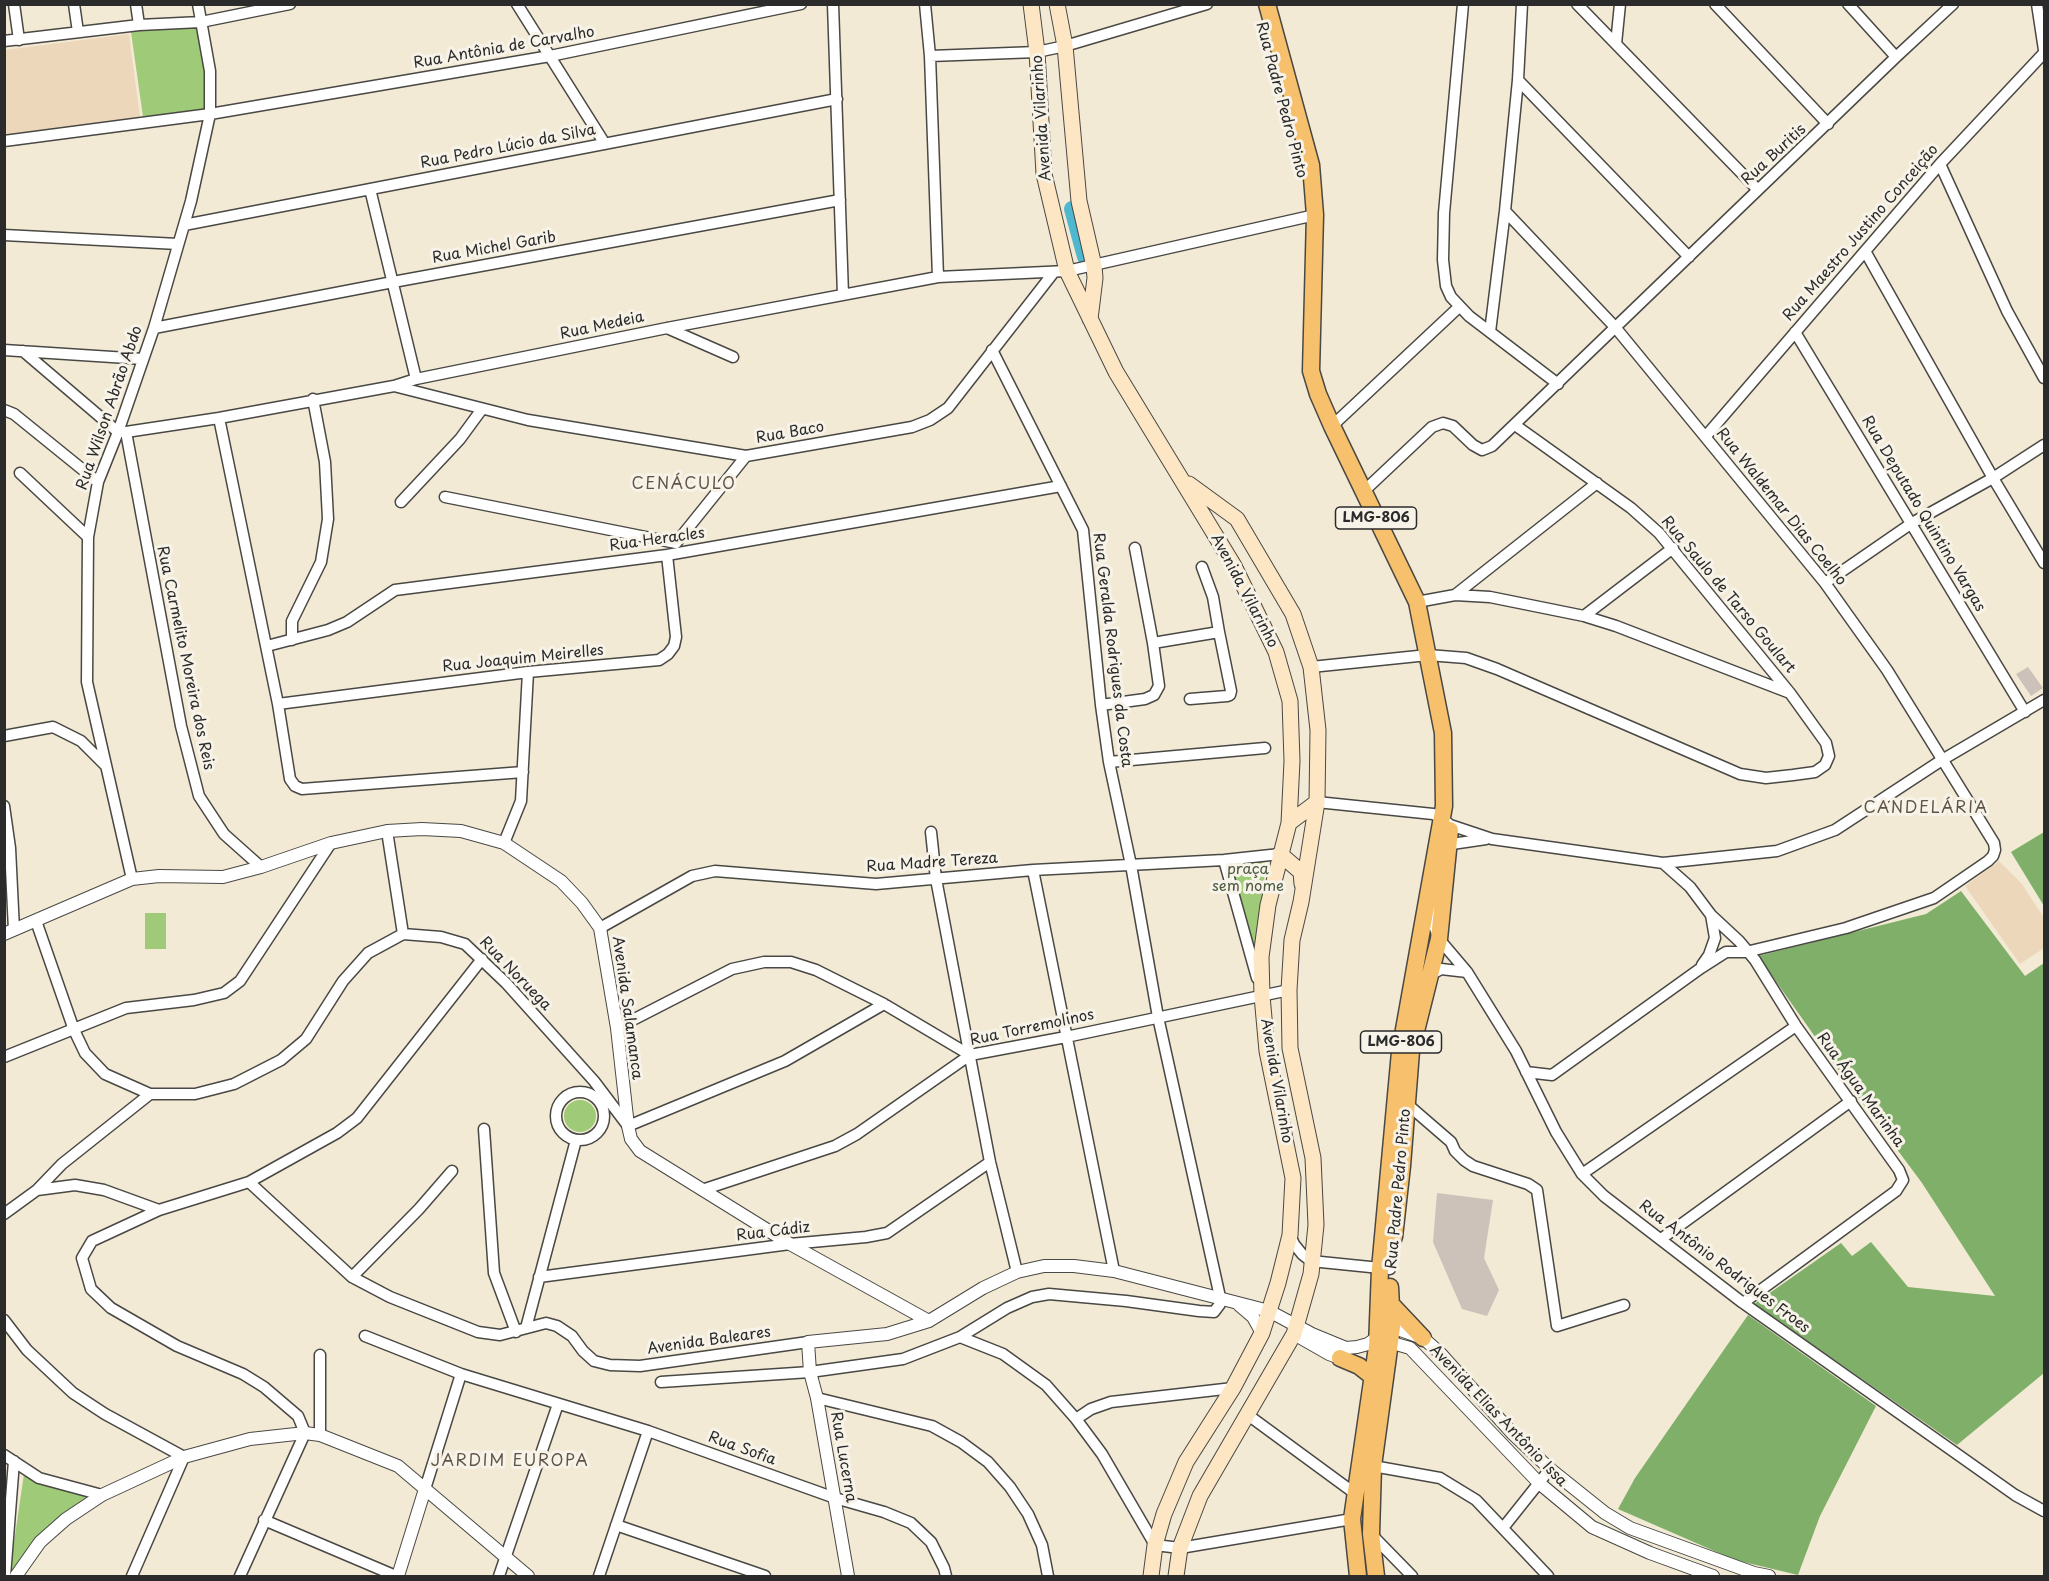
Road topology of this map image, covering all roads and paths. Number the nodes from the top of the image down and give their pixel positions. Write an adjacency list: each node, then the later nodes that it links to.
1 (14, 4): 26 (street)
2 (74, 4): 25 (street)
3 (136, 4): 24 (street)
4 (198, 4): 23 (street, Rua Wilson Abrão Abdo)
5 (290, 4): 23 (street)
6 (517, 4): 32 (street)
7 (801, 4): 32 (street, Rua Antônia de Carvalho)
8 (833, 4): 36 (street)
9 (925, 4): 33 (street)
10 (1031, 4): 31 (main road, Avenida Vilarinho)
11 (1057, 4): 29 (main road, Avenida Vilarinho)
12 (1207, 4): 29 (street)
13 (1256, 4): 46 (highway, Rua Padre Pedro Pinto / LMG-806)
14 (1267, 4): 46 (highway, Rua Padre Pedro Pinto / LMG-806)
15 (1463, 4): 57 (street)
16 (1522, 4): 35 (street)
17 (1577, 4): 28 (street)
18 (1620, 4): 28 (street)
19 (1715, 4): 38 (street)
20 (1848, 4): 34 (street)
21 (1953, 4): 34 (street, Rua Buritis)
22 (2037, 4): 30 (street)
23 (201, 22): 24 (street); 37 (street, Rua Wilson Abrão Abdo)
24 (139, 25): 25 (street)
25 (78, 32): 26 (street)
26 (19, 40): 27 (street)
27 (4, 41)
28 (1617, 44): 43 (street)
29 (1065, 46): 31 (street); 53 (main road, Avenida Vilarinho)
30 (2044, 51): 41 (street, Rua Maestro Justino Conceição)
31 (1037, 52): 33 (street); 52 (main road, Avenida Vilarinho)
32 (550, 56): 37 (street, Rua Antônia de Carvalho); 40 (street)
33 (930, 56): 54 (street)
34 (1896, 57): 38 (street, Rua Buritis)
35 (1518, 80): 45 (street); 51 (street)
36 (837, 99): 40 (street, Rua Pedro Lúcio da Silva); 44 (street)
37 (210, 114): 39 (street, Rua Antônia de Carvalho); 47 (street, Rua Wilson Abrão Abdo)
38 (1828, 124): 43 (street, Rua Buritis)
39 (4, 141)
40 (605, 144): 42 (street, Rua Pedro Lúcio da Silva)
41 (1940, 164): 50 (street, Rua Maestro Justino Conceição); 69 (street)
42 (370, 189): 47 (street, Rua Pedro Lúcio da Silva); 55 (street)
43 (1758, 190): 51 (street, Rua Buritis)
44 (840, 201): 55 (street, Rua Michel Garib); 56 (street)
45 (1505, 211): 59 (street, Rua Waldemar Dias Coelho); 62 (street)
46 (1312, 221): 53 (street, Rua Medeia); 78 (highway, Rua Padre Pedro Pinto / LMG-806)
47 (184, 225): 49 (street, Rua Wilson Abrão Abdo)
48 (4, 235): 49 (street)
49 (178, 244): 60 (street, Rua Wilson Abrão Abdo)
50 (1864, 250): 63 (street, Rua Maestro Justino Conceição); 85 (street)
51 (1689, 257): 59 (street, Rua Buritis)
52 (1060, 272): 53 (street, Rua Medeia); 54 (street, Rua Medeia); 58 (main road, Avenida Vilarinho); 65 (street, Rua Baco)
53 (1095, 272): 58 (main road, Avenida Vilarinho)
54 (938, 277): 56 (street, Rua Medeia)
55 (393, 282): 60 (street, Rua Michel Garib); 70 (street)
56 (843, 295): 61 (street, Rua Medeia)
57 (1459, 307): 62 (street); 78 (street)
58 (1090, 320): 84 (main road, Avenida Vilarinho)
59 (1615, 327): 71 (street, Rua Buritis); 80 (street, Rua Waldemar Dias Coelho)
60 (154, 328): 68 (street, Rua Wilson Abrão Abdo)
61 (667, 328): 67 (street); 70 (street, Rua Medeia)
62 (1490, 332): 71 (street)
63 (1795, 332): 80 (street, Rua Maestro Justino Conceição); 92 (street, Rua Deputado Quintino Vargas)
64 (4, 350): 66 (street)
65 (992, 350): 82 (street, Rua Baco); 88 (street, Rua Geralda Rodrigues da Costa)
66 (23, 351): 68 (street); 79 (street)
67 (733, 357)
68 (143, 359): 79 (street, Rua Wilson Abrão Abdo)
69 (2044, 378)
70 (416, 379): 72 (street, Rua Medeia)
71 (1558, 384): 77 (street, Rua Buritis)
72 (394, 386): 73 (street, Rua Medeia); 74 (street, Rua Baco)
73 (313, 399): 76 (street, Rua Medeia); 105 (street)
74 (482, 409): 82 (street, Rua Baco); 91 (street)
75 (4, 410): 86 (street)
76 (219, 418): 79 (street, Rua Medeia); 107 (street)
77 (1515, 425): 87 (street, Rua Saulo de Tarso Goulart); 89 (street, Rua Buritis)
78 (1332, 426): 89 (highway, Rua Padre Pedro Pinto / LMG-806)
79 (122, 432): 86 (street, Rua Wilson Abrão Abdo); 138 (street, Rua Carmelito Moreira dos Reis)
80 (1706, 436): 100 (street, Rua Waldemar Dias Coelho)
81 (2044, 446): 85 (street)
82 (746, 456): 94 (street)
83 (20, 473): 93 (street)
84 (1179, 477): 109 (main road, Avenida Vilarinho); 126 (main road, Avenida Vilarinho)
85 (1993, 478): 92 (street); 98 (street)
86 (98, 482): 93 (street, Rua Wilson Abrão Abdo)
87 (1597, 483): 96 (street, Rua Saulo de Tarso Goulart); 101 (street)
88 (1061, 486): 94 (street, Rua Heracles); 115 (street, Rua Geralda Rodrigues da Costa)
89 (1364, 491): 102 (highway, Rua Padre Pedro Pinto / LMG-806)
90 (445, 497): 94 (street)
91 (401, 502)
92 (1911, 523): 100 (street); 116 (street, Rua Deputado Quintino Vargas)
93 (88, 537): 121 (street, Rua Wilson Abrão Abdo)
94 (678, 548): 97 (street, Rua Heracles)
95 (1135, 548): 106 (street)
96 (1673, 548): 103 (street); 111 (street, Rua Saulo de Tarso Goulart)
97 (667, 555): 105 (street, Rua Heracles); 110 (street, Rua Joaquim Meirelles)
98 (2044, 563)
99 (1202, 567): 104 (street)
100 (1825, 583): 119 (street, Rua Waldemar Dias Coelho)
101 (1455, 595): 102 (street); 103 (street)
102 (1417, 602): 108 (highway, Rua Padre Pedro Pinto / LMG-806)
103 (1584, 616): 111 (street)
104 (1220, 632): 106 (street); 112 (street)
105 (291, 640): 107 (street, Rua Heracles)
106 (1153, 643): 115 (street)
107 (267, 646): 114 (street)
108 (1428, 655): 109 (street); 111 (street, Rua Saulo de Tarso Goulart); 125 (highway, Rua Padre Pedro Pinto / LMG-806)
109 (1311, 667): 123 (main road, Avenida Vilarinho)
110 (528, 672): 114 (street, Rua Joaquim Meirelles); 122 (street)
111 (1790, 693)
112 (1190, 699)
113 (2044, 700): 116 (street)
114 (278, 704): 122 (street)
115 (1101, 705): 120 (street, Rua Geralda Rodrigues da Costa)
116 (2025, 712): 119 (street)
117 (4, 736): 121 (street)
118 (1265, 748): 120 (street)
119 (1942, 760): 136 (street); 150 (street, Rua Waldemar Dias Coelho)
120 (1109, 762): 137 (street, Rua Geralda Rodrigues da Costa)
121 (105, 765): 140 (street, Rua Wilson Abrão Abdo)
122 (523, 772): 131 (street)
123 (1317, 802): 125 (street); 126 (main road); 143 (main road, Avenida Vilarinho)
124 (4, 806): 133 (street)
125 (1445, 816): 129 (street); 132 (highway, Rua Padre Pedro Pinto / LMG-806)
126 (1289, 823): 134 (main road, Avenida Vilarinho)
127 (387, 831): 130 (street, Avenida Salamanca); 131 (street, Avenida Salamanca); 148 (street)
128 (931, 832): 141 (street)
129 (1492, 839): 132 (street); 136 (street)
130 (331, 843): 138 (street, Avenida Salamanca); 161 (street)
131 (504, 843): 146 (street, Avenida Salamanca)
132 (1444, 845): 142 (highway, Rua Padre Pedro Pinto / LMG-806); 149 (highway, Rua Padre Pedro Pinto / LMG-806)
133 (7, 848): 147 (street)
134 (1280, 854): 135 (street, Rua Madre Tereza); 143 (main road); 156 (main road, Avenida Vilarinho)
135 (1224, 860): 137 (street, Rua Madre Tereza); 156 (street)
136 (1663, 863): 144 (street, Rua Água Marinha)
137 (1131, 865): 139 (street, Rua Madre Tereza); 158 (street, Rua Geralda Rodrigues da Costa)
138 (261, 867): 140 (street, Avenida Salamanca)
139 (1033, 870): 141 (street, Rua Madre Tereza); 162 (street)
140 (132, 879): 145 (street, Avenida Salamanca)
141 (936, 879): 146 (street, Rua Madre Tereza); 163 (street)
142 (1428, 889): 149 (street, Rua Antônio Rodrigues Froes); 187 (highway, Rua Padre Pedro Pinto / LMG-806)
143 (1301, 902): 155 (main road, Avenida Vilarinho)
144 (1711, 915): 150 (street, Rua Água Marinha); 152 (street)
145 (36, 921): 147 (street, Avenida Salamanca); 161 (street)
146 (600, 928): 160 (street, Avenida Salamanca)
147 (9, 932)
148 (403, 934): 151 (street, Rua Noruega); 167 (street)
149 (1439, 939): 153 (street, Rua Antônio Rodrigues Froes); 154 (highway, Rua Padre Pedro Pinto / LMG-806)
150 (1746, 952): 152 (street); 159 (street, Rua Água Marinha)
151 (482, 959): 166 (street, Rua Noruega); 178 (street)
152 (1701, 968): 165 (street)
153 (1467, 972): 154 (street); 165 (street, Rua Antônio Rodrigues Froes)
154 (1430, 975): 170 (highway, Rua Padre Pedro Pinto / LMG-806)
155 (1289, 990): 156 (street, Rua Torremolinos); 186 (main road, Avenida Vilarinho)
156 (1262, 996): 158 (street, Rua Torremolinos); 183 (main road, Avenida Vilarinho)
157 (884, 1004): 160 (street); 163 (street); 172 (street)
158 (1158, 1017): 162 (street, Rua Torremolinos); 192 (street, Rua Geralda Rodrigues da Costa)
159 (1796, 1026): 169 (street, Rua Água Marinha); 177 (street)
160 (617, 1028): 172 (street, Avenida Salamanca)
161 (74, 1030): 164 (street); 167 (street)
162 (1066, 1037): 163 (street, Rua Torremolinos); 188 (street)
163 (970, 1055): 175 (street); 180 (street, Rua Torremolinos)
164 (4, 1057)
165 (1526, 1072): 177 (street, Rua Antônio Rodrigues Froes)
166 (594, 1081): 168 (street); 172 (street, Rua Noruega)
167 (150, 1094): 179 (street)
168 (590, 1094): 171 (street); 174 (street)
169 (1851, 1101): 184 (street); 195 (street, Rua Água Marinha)
170 (1407, 1104): 187 (highway, Rua Padre Pedro Pinto / LMG-806); 196 (street)
171 (604, 1119): 172 (street); 174 (street)
172 (628, 1126): 180 (street, Avenida Salamanca)
173 (484, 1129): 200 (street)
174 (576, 1140): 191 (street)
175 (990, 1161): 185 (street, Rua Cádiz); 189 (street)
176 (452, 1171): 190 (street)
177 (1582, 1174): 184 (street, Rua Antônio Rodrigues Froes)
178 (249, 1182): 181 (street); 190 (street, Avenida Baleares)
179 (37, 1190): 181 (street); 182 (street)
180 (702, 1190): 185 (street, Avenida Salamanca)
181 (159, 1210): 220 (street)
182 (4, 1214)
183 (1290, 1235): 186 (street); 197 (main road, Avenida Vilarinho)
184 (1661, 1239): 195 (street, Rua Antônio Rodrigues Froes)
185 (790, 1244): 191 (street, Rua Cádiz); 199 (street, Avenida Salamanca)
186 (1311, 1261): 187 (street); 201 (main road, Avenida Vilarinho)
187 (1385, 1269): 194 (highway, Rua Padre Pedro Pinto / LMG-806); 206 (highway, Rua Padre Pedro Pinto / LMG-806)
188 (1114, 1271): 189 (street, Avenida Baleares); 192 (street, Avenida Baleares)
189 (1017, 1272): 199 (street, Avenida Baleares)
190 (352, 1277): 200 (street, Avenida Baleares)
191 (539, 1277): 200 (street)
192 (1220, 1297): 193 (street, Avenida Baleares); 204 (street)
193 (1236, 1302): 197 (street, Avenida Baleares); 202 (street, Avenida Baleares)
194 (1389, 1303): 205 (highway); 206 (highway, Rua Padre Pedro Pinto / LMG-806)
195 (1743, 1303): 231 (street, Rua Antônio Rodrigues Froes)
196 (1624, 1305)
197 (1269, 1311): 201 (street, Avenida Baleares); 202 (main road, Avenida Vilarinho)
198 (4, 1320): 222 (street)
199 (929, 1321): 207 (street, Avenida Baleares)
200 (521, 1330): 207 (street, Avenida Baleares)
201 (1295, 1330): 206 (street, Avenida Baleares); 209 (street, Avenida Baleares); 217 (main road, Avenida Vilarinho)
202 (1262, 1333): 214 (main road, Avenida Vilarinho)
203 (365, 1336): 211 (street)
204 (960, 1337): 210 (street); 218 (street)
205 (1423, 1338): 206 (street, Avenida Elias Antônio Issa); 225 (street, Avenida Elias Antônio Issa)
206 (1384, 1339): 209 (street); 212 (highway, Rua Padre Pedro Pinto / LMG-806); 224 (highway, Rua Padre Pedro Pinto / LMG-806); 226 (street, Avenida Elias Antônio Issa)
207 (808, 1342): 210 (street, Rua Lucerna)
208 (320, 1355): 221 (street)
209 (1340, 1358): 212 (highway)
210 (810, 1372): 213 (street); 215 (street, Rua Lucerna)
211 (461, 1374): 216 (street, Rua Sofia); 227 (street)
212 (1372, 1377): 229 (highway, Rua Padre Pedro Pinto / LMG-806)
213 (661, 1382)
214 (1233, 1388): 218 (street); 237 (main road, Avenida Vilarinho)
215 (817, 1398): 230 (street, Rua Lucerna); 252 (street)
216 (558, 1404): 219 (street, Rua Sofia); 239 (street)
217 (1248, 1415): 229 (street); 238 (main road, Avenida Vilarinho)
218 (1076, 1419): 237 (street)
219 (648, 1431): 230 (street, Rua Sofia); 234 (street)
220 (305, 1433): 221 (street); 222 (street); 233 (street)
221 (320, 1435): 227 (street)
222 (184, 1457): 228 (street); 243 (street)
223 (9, 1458): 228 (street); 241 (street)
224 (1373, 1466): 235 (street); 236 (highway, Rua Padre Pedro Pinto / LMG-806)
225 (1550, 1469): 226 (street); 240 (street, Avenida Elias Antônio Issa)
226 (1539, 1483): 235 (street); 259 (street, Avenida Elias Antônio Issa)
227 (425, 1489): 239 (street); 245 (street)
228 (102, 1495): 242 (street)
229 (1357, 1495): 232 (highway, Rua Padre Pedro Pinto / LMG-806)
230 (835, 1498): 250 (street, Rua Lucerna); 251 (street, Rua Sofia)
231 (2044, 1511)
232 (1352, 1519): 238 (street); 255 (highway, Rua Padre Pedro Pinto / LMG-806)
233 (264, 1520): 244 (street); 245 (street)
234 (616, 1525): 248 (street); 249 (street)
235 (1503, 1528): 258 (street)
236 (1371, 1534): 256 (highway, Rua Padre Pedro Pinto / LMG-806); 257 (street)
237 (1155, 1545): 238 (street); 253 (main road, Avenida Vilarinho)
238 (1180, 1548): 254 (main road, Avenida Vilarinho)
239 (506, 1558): 246 (street); 247 (street)
240 (1754, 1575): 260 (street, Avenida Elias Antônio Issa)
241 (5, 1576)
242 (16, 1576)
243 (132, 1576)
244 (240, 1576)
245 (397, 1576)
246 (499, 1576)
247 (528, 1576)
248 (599, 1576)
249 (765, 1576)
250 (848, 1576)
251 (946, 1576)
252 (1048, 1576)
253 (1151, 1576)
254 (1176, 1576)
255 (1358, 1576)
256 (1376, 1576)
257 (1412, 1576)
258 (1548, 1576)
259 (1713, 1576)
260 (1768, 1576)

